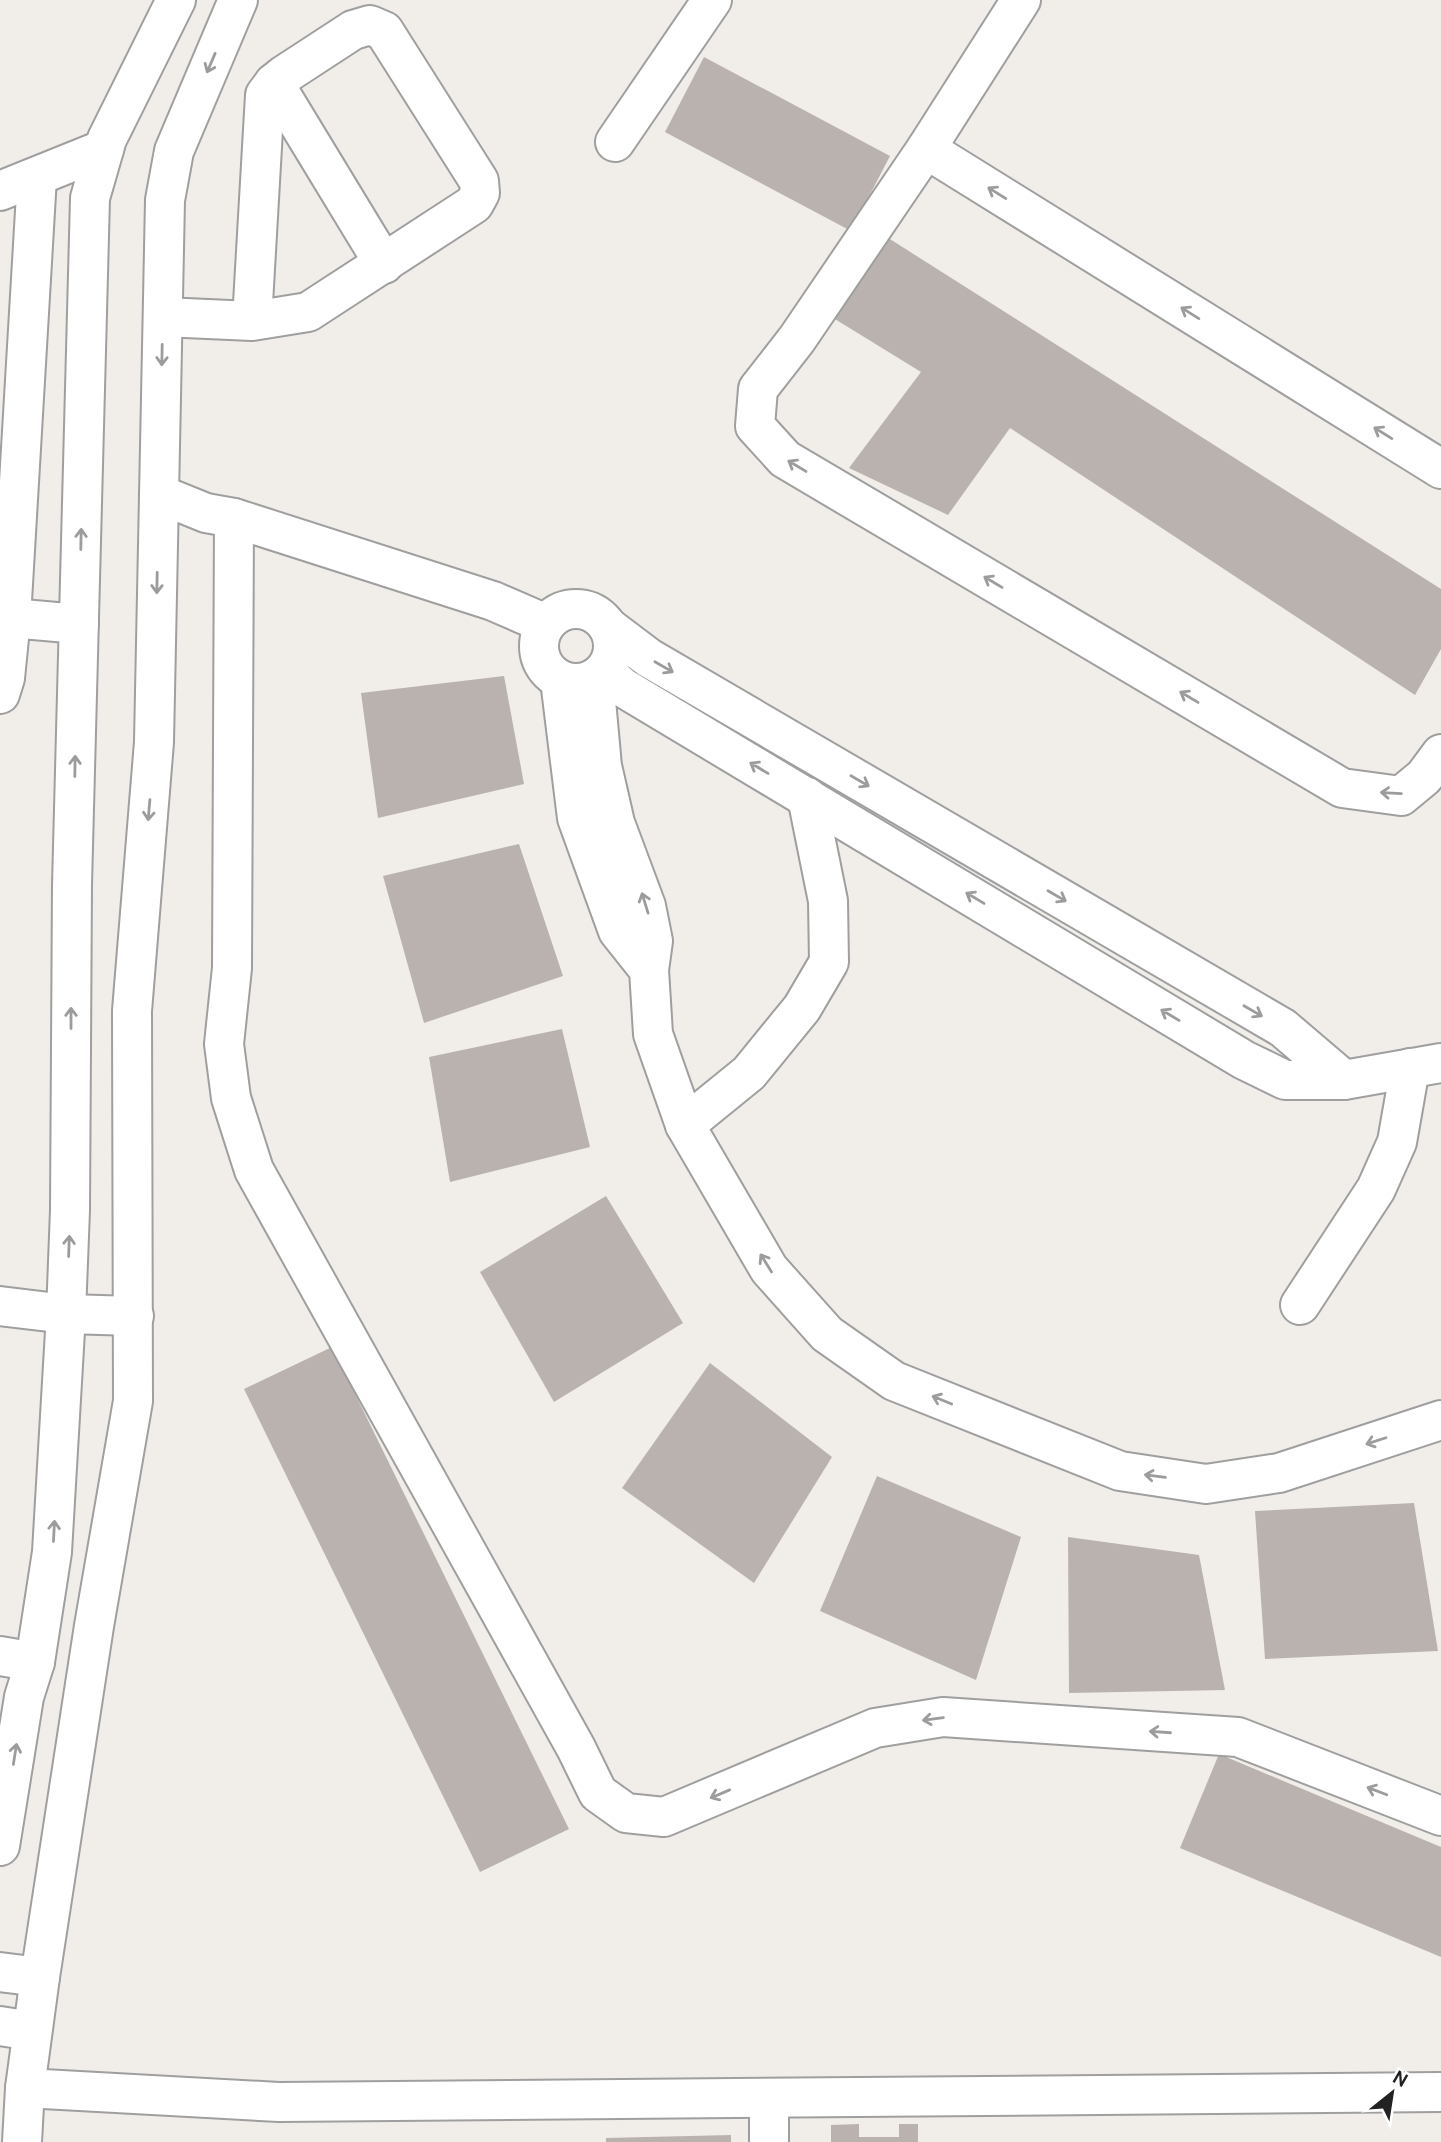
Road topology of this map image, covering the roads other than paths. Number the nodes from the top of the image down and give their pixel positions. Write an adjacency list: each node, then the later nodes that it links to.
1 (176, 0): 7 (street)
2 (238, 0): 12 (street, one-way to 12)
3 (712, 0): 6 (street)
4 (1021, 0): 8 (street)
5 (274, 83): 11 (street); 11 (street); 13 (street)
6 (615, 142)
7 (104, 149): 9 (street); 18 (street, one-way to 7)
8 (926, 149): 14 (street, one-way to 8); 23 (street, one-way to 8)
9 (37, 177): 10 (street); 17 (street)
10 (0, 191)
11 (384, 264): 13 (street)
12 (163, 317): 13 (street); 15 (street, one-way to 15)
13 (252, 321)
14 (1441, 469)
15 (159, 494): 16 (street); 31 (street, one-way to 31)
16 (220, 516): 19 (street); 34 (street, one-way to 16)
17 (11, 618): 18 (street); 22 (street)
18 (79, 624): 30 (street, one-way to 18)
19 (545, 624): 20 (street); 21 (street)
20 (608, 627): 21 (street); 26 (street, one-way to 26)
21 (586, 677): 24 (street, one-way to 21); 27 (street, one-way to 21)
22 (0, 694)
23 (1441, 754)
24 (807, 797): 26 (street, one-way to 24); 27 (street)
25 (1425, 1065): 26 (street); 28 (street)
26 (1344, 1080)
27 (685, 1125): 32 (street, one-way to 27)
28 (1300, 1305)
29 (0, 1306): 30 (street)
30 (66, 1314): 31 (street); 33 (street, one-way to 30)
31 (134, 1316): 37 (street)
32 (1441, 1420)
33 (17, 1659): 35 (street, one-way to 33)
34 (1441, 1816)
35 (0, 1846)
36 (0, 1972): 37 (street)
37 (40, 1978): 38 (street)
38 (16, 2029): 39 (street)
39 (25, 2088): 41 (street); 42 (street)
40 (1441, 2092): 41 (street)
41 (769, 2098): 43 (street)
42 (22, 2142)
43 (769, 2142)

